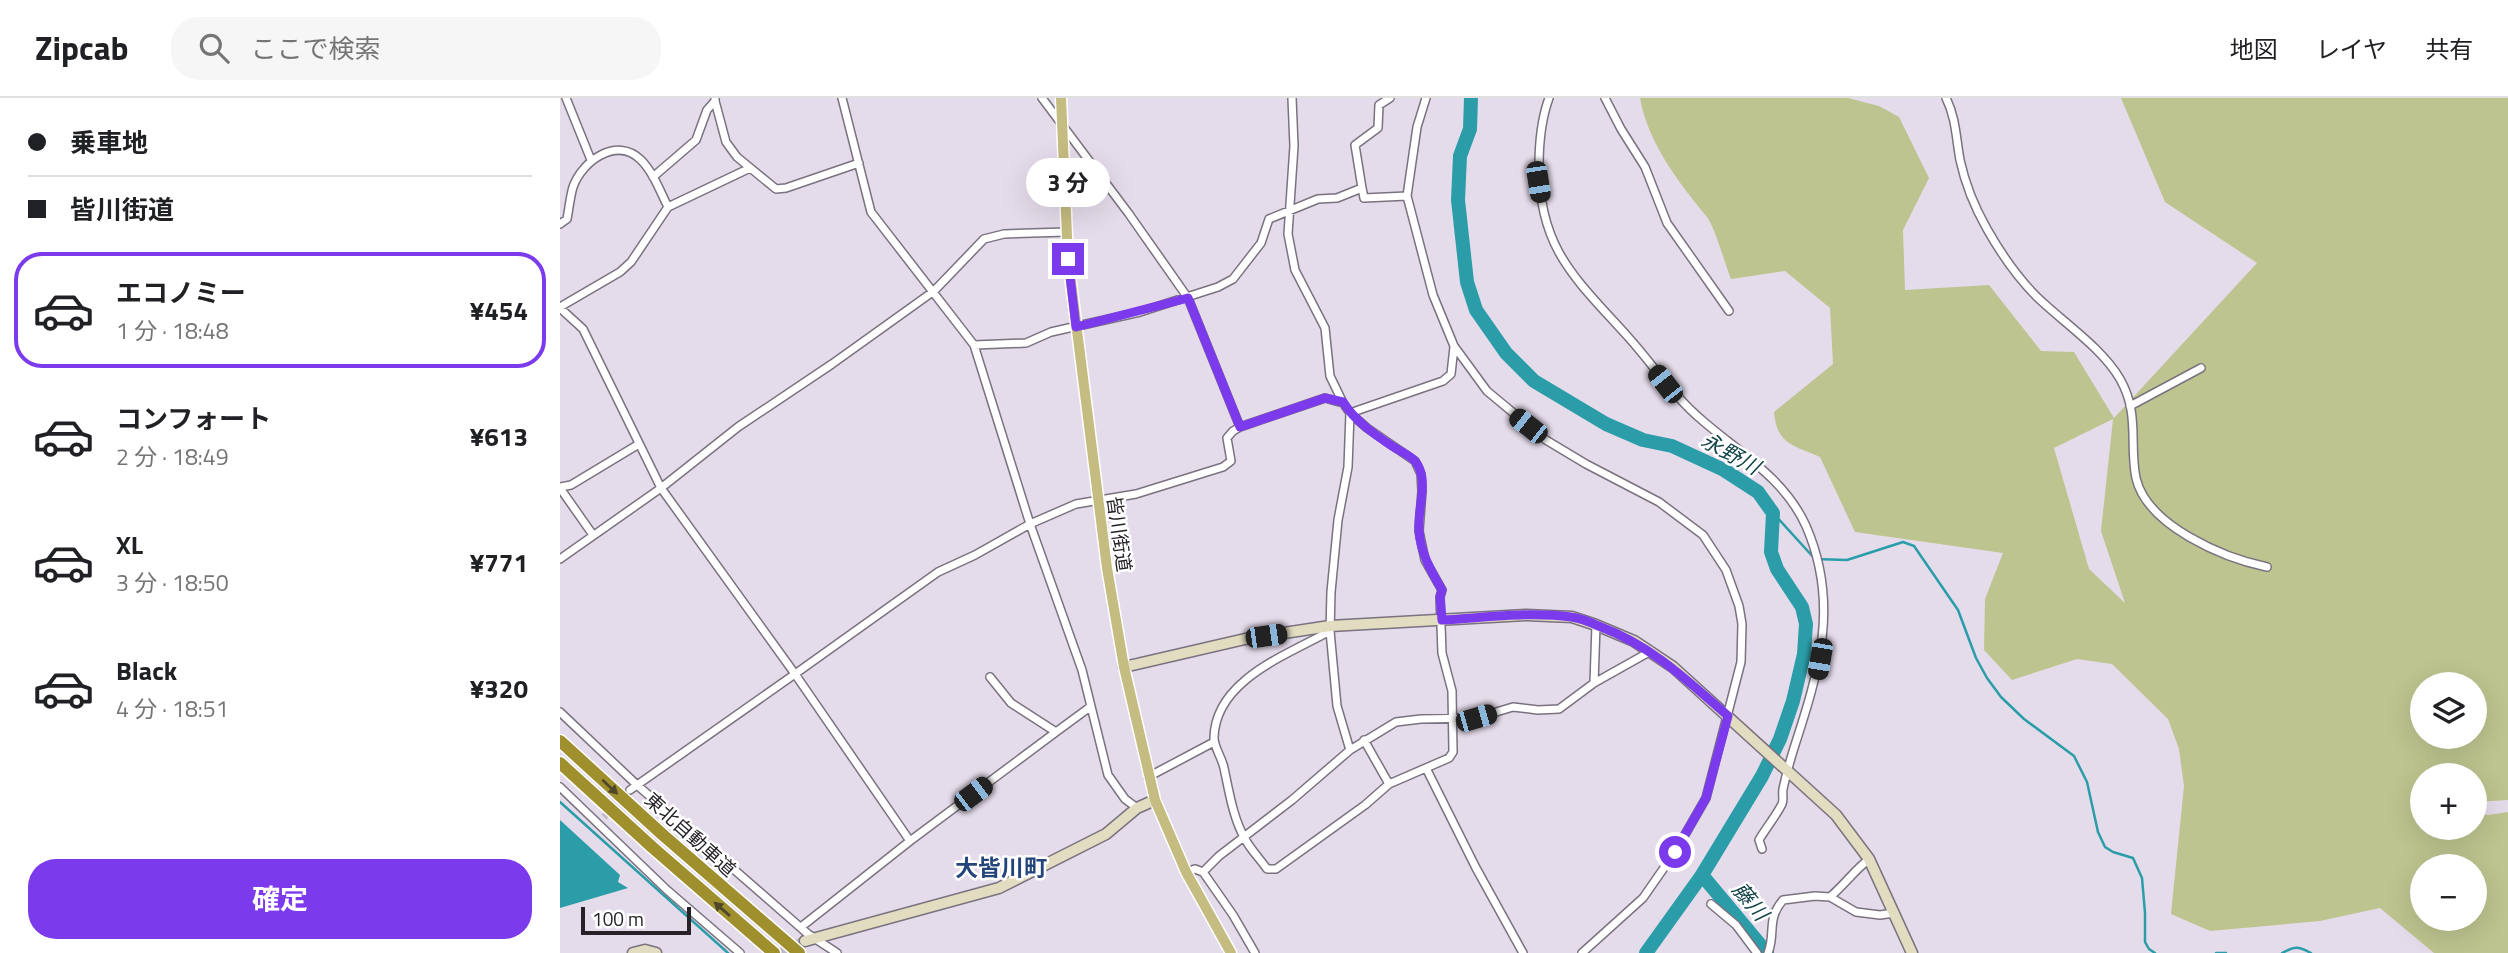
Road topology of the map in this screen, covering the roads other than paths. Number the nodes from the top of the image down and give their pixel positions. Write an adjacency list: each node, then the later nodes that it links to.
1 (566, 98): 13 (street)
2 (842, 98): 14 (street)
3 (1042, 98): 12 (street)
4 (1061, 98): 12 (main road, 皆川街道)
5 (1292, 98): 20 (street)
6 (1390, 98): 17 (street)
7 (1426, 98): 18 (street)
8 (1549, 98): 62 (street)
9 (1605, 98): 26 (street)
10 (1946, 98): 32 (street)
11 (715, 100): 15 (street); 16 (street)
12 (1062, 122): 22 (main road, 皆川街道); 24 (street)
13 (591, 160): 16 (street); 21 (street)
14 (859, 163): 15 (street); 23 (street)
15 (750, 169): 19 (street)
16 (653, 177): 19 (street)
17 (1362, 188): 18 (street); 20 (street)
18 (1407, 196): 29 (street)
19 (668, 207): 25 (street)
20 (1290, 212): 24 (street); 31 (street)
21 (560, 224)
22 (1066, 232): 23 (street); 27 (main road, 皆川街道)
23 (934, 291): 28 (street); 37 (street)
24 (1188, 298): 27 (street); 34 (street)
25 (560, 307): 35 (street)
26 (1729, 311)
27 (1076, 327): 28 (street); 38 (main road, 皆川街道)
28 (974, 345): 39 (street)
29 (1454, 346): 33 (street); 53 (street)
30 (2201, 369): 32 (street)
31 (1343, 402): 33 (street); 34 (street)
32 (2130, 406): 42 (street)
33 (1350, 413): 43 (street); 45 (street)
34 (1240, 427): 38 (street)
35 (639, 444): 36 (street); 37 (street)
36 (560, 488): 40 (street)
37 (661, 488): 40 (street); 48 (street)
38 (1098, 499): 39 (street); 47 (main road, 皆川街道)
39 (1030, 524): 48 (street); 51 (street)
40 (593, 536): 41 (street)
41 (560, 559)
42 (2267, 568)
43 (1442, 620): 44 (street); 45 (street); 54 (street)
44 (1596, 625): 46 (street); 50 (street)
45 (1330, 629): 47 (street); 58 (street); 59 (street)
46 (1651, 651): 50 (street); 53 (street)
47 (1124, 667): 63 (main road, 皆川街道)
48 (795, 674): 66 (street); 70 (street)
49 (990, 677): 55 (street)
50 (1594, 683): 54 (street)
51 (1090, 706): 55 (street); 68 (street)
52 (560, 712): 66 (street)
53 (1731, 718): 62 (street); 88 (street)
54 (1453, 719): 56 (street); 61 (street)
55 (1056, 732): 70 (street)
56 (1364, 740): 59 (street); 64 (street)
57 (560, 741): 79 (highway, 東北自動車道, one-way to 79)
58 (1214, 741): 63 (street); 69 (street)
59 (1350, 750): 69 (street)
60 (560, 763): 83 (highway, 東北自動車道, one-way to 60)
61 (1426, 768): 64 (street); 87 (street)
62 (1786, 768): 71 (street); 72 (street)
63 (1148, 777): 67 (main road, 皆川街道)
64 (1389, 784): 69 (street)
65 (560, 787): 82 (street)
66 (634, 787): 78 (street)
67 (1154, 800): 68 (street); 73 (main road, 皆川街道)
68 (1137, 808): 79 (street)
69 (1244, 838): 74 (street)
70 (910, 841): 78 (street)
71 (1762, 849)
72 (1869, 859): 75 (street); 77 (street)
73 (1186, 872): 74 (street); 85 (main road, 皆川街道)
74 (1203, 872): 86 (street)
75 (1830, 897): 77 (street); 90 (street)
76 (1711, 904): 89 (street)
77 (1894, 912): 91 (street)
78 (801, 927): 79 (street)
79 (807, 944): 84 (street)
80 (633, 953): 81 (street)
81 (656, 953)
82 (740, 953)
83 (774, 953)
84 (837, 953)
85 (1231, 953)
86 (1255, 953)
87 (1523, 953)
88 (1582, 953)
89 (1757, 953)
90 (1768, 953)
91 (1912, 953)

